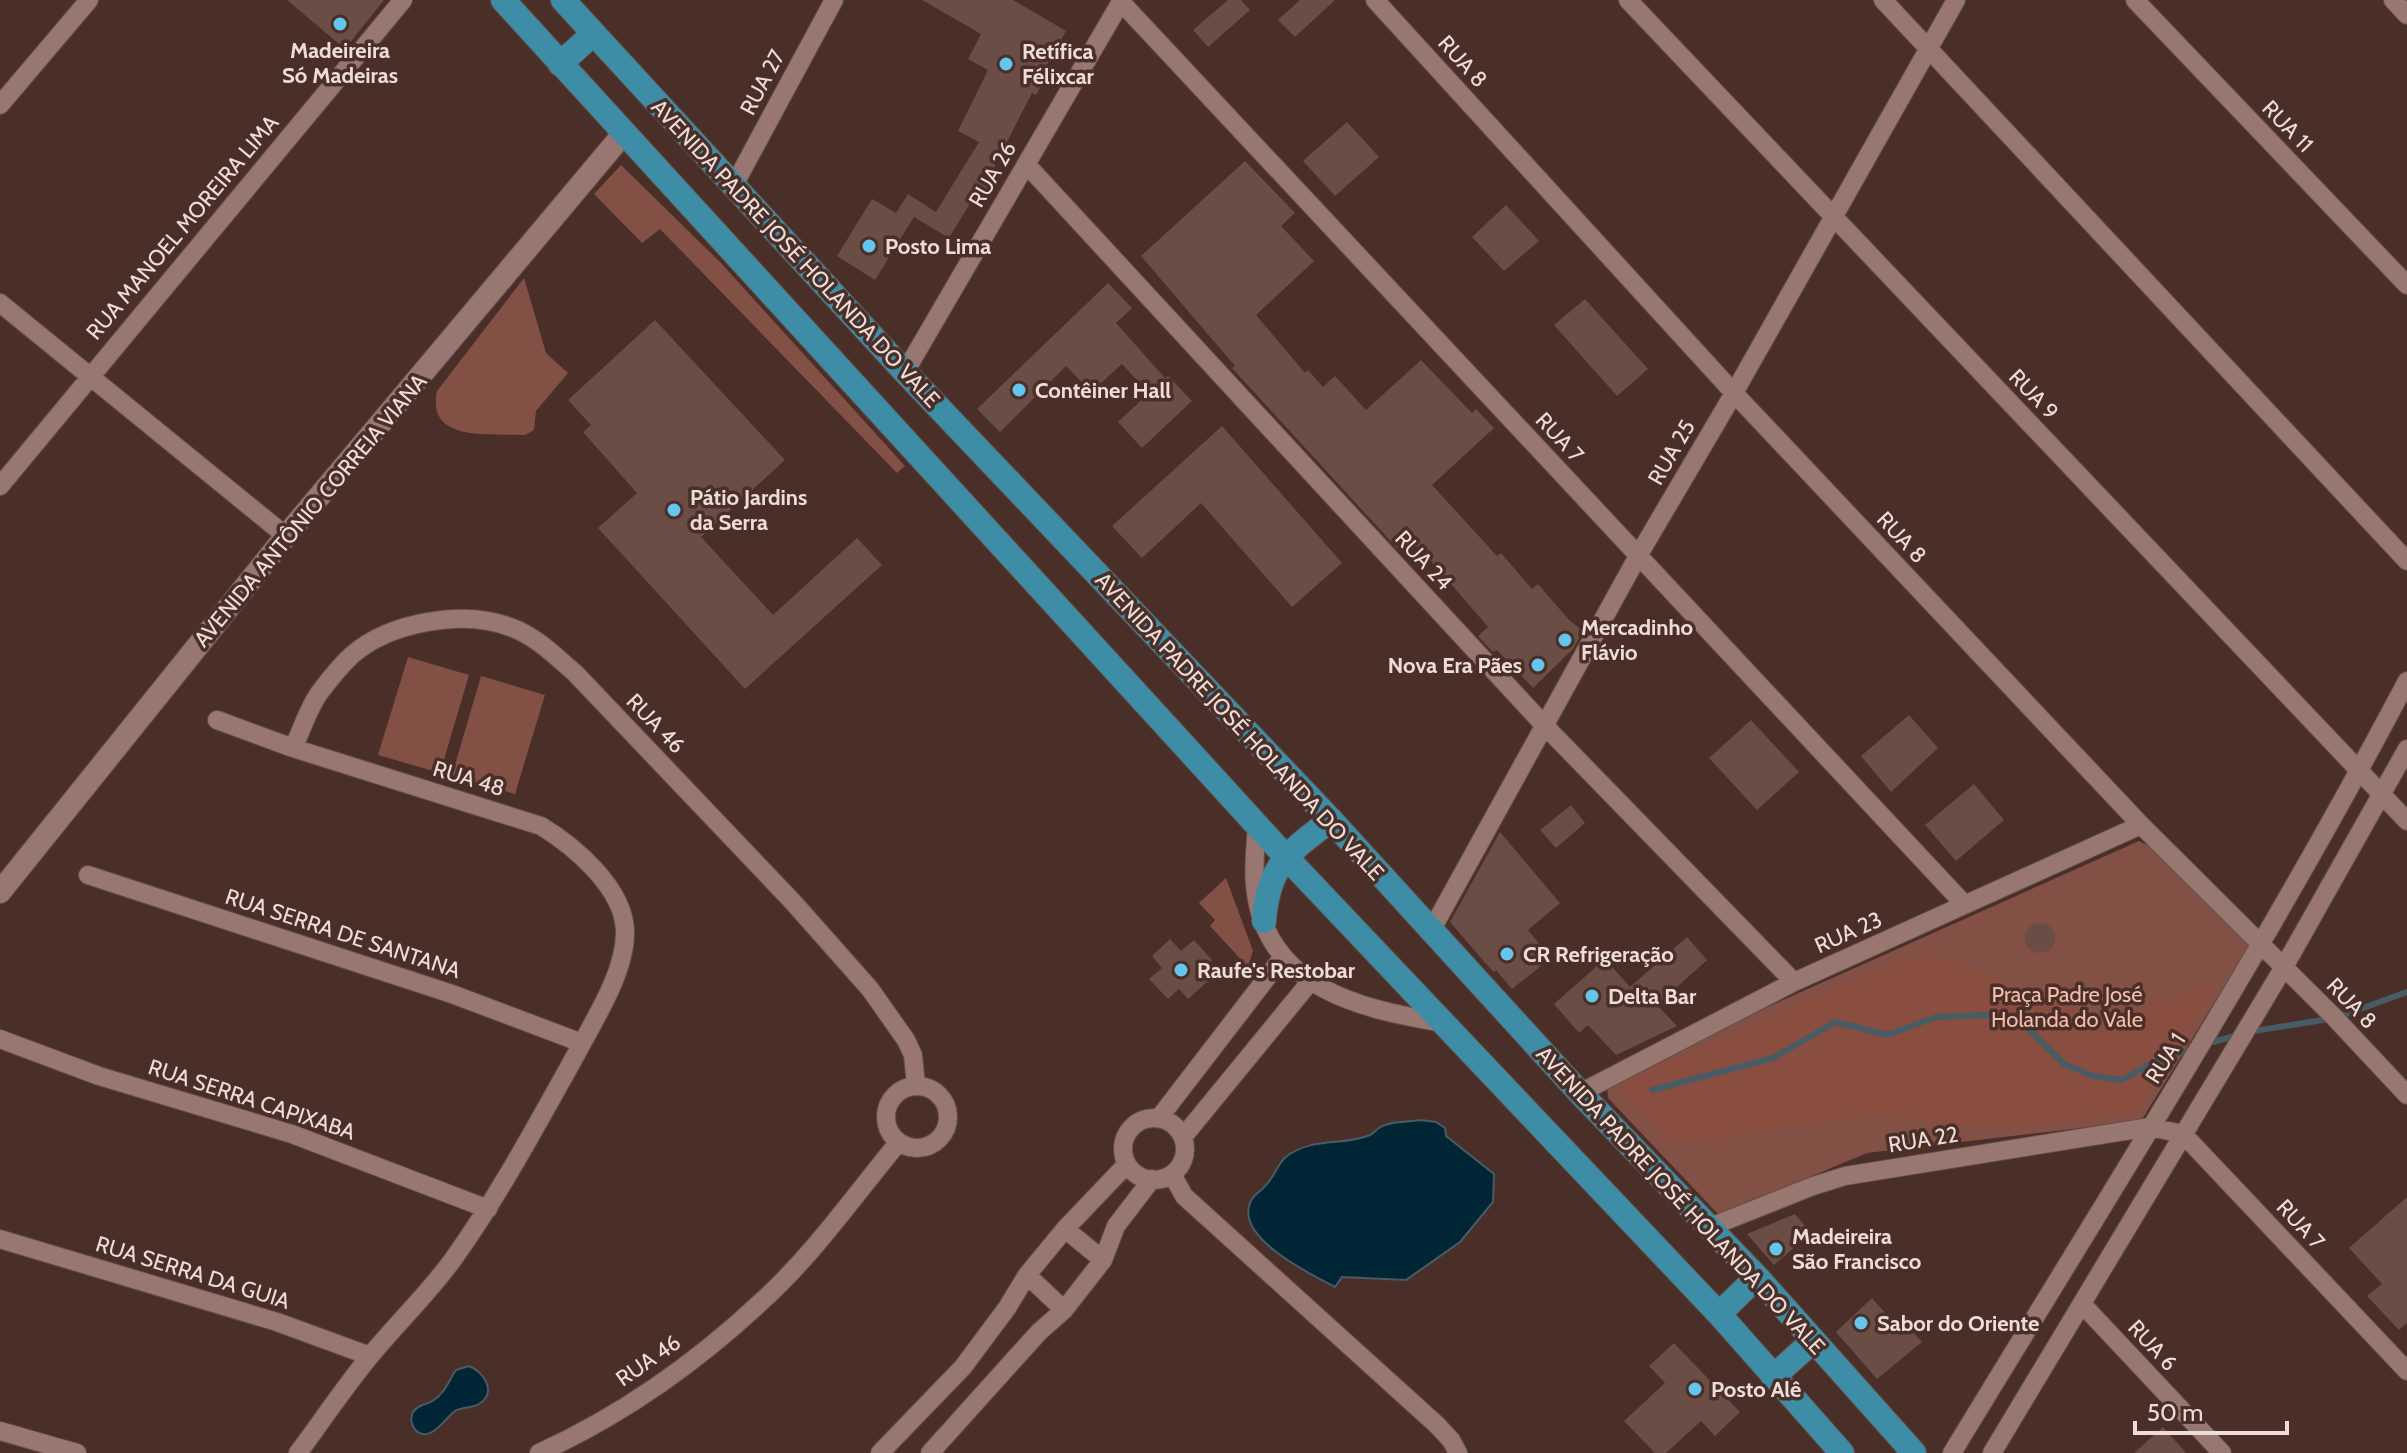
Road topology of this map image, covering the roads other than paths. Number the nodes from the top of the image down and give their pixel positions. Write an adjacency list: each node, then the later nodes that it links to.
1 (89, 0): 17 (street)
2 (403, 0): 25 (street, RUA MANOEL MOREIRA LIMA)
3 (563, 0): 14 (main road, AVENIDA PADRE JOSÉ HOLANDA DO VALE)
4 (1375, 0): 26 (street, RUA 8)
5 (1628, 0): 21 (street, RUA 9)
6 (1883, 0): 15 (street)
7 (1956, 0): 15 (street, RUA 25)
8 (2135, 0): 22 (street, RUA 11)
9 (2393, 0): 13 (street)
10 (1121, 1): 19 (street, RUA 26); 29 (street, RUA 7)
11 (829, 2): 20 (street, RUA 27)
12 (512, 3): 16 (main road, AVENIDA PADRE JOSÉ HOLANDA DO VALE)
13 (2407, 15)
14 (593, 34): 16 (main road); 20 (main road, AVENIDA PADRE JOSÉ HOLANDA DO VALE)
15 (1928, 48): 21 (street, RUA 25); 30 (street)
16 (560, 64): 18 (main road, AVENIDA PADRE JOSÉ HOLANDA DO VALE)
17 (0, 105)
18 (624, 133): 28 (street, AVENIDA ANTÔNIO CORREIA VIANA); 40 (main road, AVENIDA PADRE JOSÉ HOLANDA DO VALE)
19 (1026, 164): 24 (street, RUA 26); 33 (street, RUA 24)
20 (733, 187): 24 (main road, AVENIDA PADRE JOSÉ HOLANDA DO VALE)
21 (1832, 218): 26 (street, RUA 25); 36 (street, RUA 9)
22 (2407, 285)
23 (0, 303): 25 (street)
24 (905, 372): 38 (main road, AVENIDA PADRE JOSÉ HOLANDA DO VALE)
25 (89, 375): 27 (street, RUA MANOEL MOREIRA LIMA); 28 (street)
26 (1734, 393): 29 (street, RUA 25); 41 (street, RUA 8)
27 (0, 486)
28 (286, 536): 44 (street, AVENIDA ANTÔNIO CORREIA VIANA)
29 (1638, 556): 33 (street, RUA 25); 45 (street, RUA 7)
30 (2407, 561)
31 (2407, 681): 36 (street, RUA 1)
32 (217, 720): 34 (street, RUA 48)
33 (1544, 725): 47 (street, RUA 25); 52 (street, RUA 24)
34 (293, 748): 55 (street, RUA 48); 56 (street, RUA 46)
35 (2407, 749): 37 (street)
36 (2360, 770): 37 (street, RUA 9); 48 (street, RUA 1)
37 (2382, 793): 39 (street, RUA 9); 50 (street)
38 (1331, 820): 42 (main road); 47 (main road, AVENIDA PADRE JOSÉ HOLANDA DO VALE)
39 (2407, 821)
40 (1257, 823): 42 (main road, AVENIDA PADRE JOSÉ HOLANDA DO VALE); 46 (street)
41 (2141, 825): 45 (street, RUA 23); 48 (street, RUA 8)
42 (1286, 857): 46 (main road); 53 (main road, AVENIDA PADRE JOSÉ HOLANDA DO VALE)
43 (88, 875): 55 (street, RUA SERRA DE SANTANA)
44 (0, 892)
45 (1965, 905): 52 (street, RUA 23)
46 (1264, 921): 49 (street)
47 (1431, 931): 57 (main road, AVENIDA PADRE JOSÉ HOLANDA DO VALE)
48 (2260, 943): 50 (street, RUA 8); 60 (street, RUA 1)
49 (1282, 958): 51 (street); 59 (street)
50 (2284, 967): 58 (street, RUA 8); 61 (street)
51 (1310, 982): 53 (street); 62 (street)
52 (1794, 982): 57 (street, RUA 23)
53 (1444, 1023): 76 (main road, AVENIDA PADRE JOSÉ HOLANDA DO VALE)
54 (0, 1039): 67 (street, RUA SERRA CAPIXABA)
55 (582, 1043): 67 (street, RUA 48)
56 (916, 1086): 63 (street); 63 (street)
57 (1580, 1093): 68 (main road, AVENIDA PADRE JOSÉ HOLANDA DO VALE)
58 (2407, 1095)
59 (1159, 1118): 62 (street); 64 (street)
60 (2150, 1127): 61 (street); 68 (street, RUA 22); 90 (street, RUA 1)
61 (2183, 1134): 74 (street); 79 (street, RUA 7)
62 (1183, 1137): 65 (street)
63 (898, 1143): 84 (street, RUA 46)
64 (1127, 1164): 66 (street); 69 (street)
65 (1172, 1174): 66 (street); 87 (street)
66 (1152, 1179): 71 (street)
67 (488, 1209): 78 (street, RUA 48)
68 (1710, 1227): 73 (main road, AVENIDA PADRE JOSÉ HOLANDA DO VALE)
69 (1065, 1229): 71 (street); 72 (street)
70 (0, 1239): 78 (street, RUA SERRA DA GUIA)
71 (1103, 1260): 75 (street)
72 (1027, 1275): 75 (street); 85 (street)
73 (1757, 1277): 76 (main road); 77 (main road, AVENIDA PADRE JOSÉ HOLANDA DO VALE)
74 (2082, 1304): 91 (street); 92 (street, RUA 6)
75 (1064, 1310): 86 (street)
76 (1719, 1314): 80 (main road, AVENIDA PADRE JOSÉ HOLANDA DO VALE)
77 (1813, 1341): 80 (main road); 89 (main road, AVENIDA PADRE JOSÉ HOLANDA DO VALE)
78 (370, 1356): 83 (street, RUA 48)
79 (2407, 1371)
80 (1773, 1377): 88 (main road, AVENIDA PADRE JOSÉ HOLANDA DO VALE)
81 (0, 1431): 82 (street)
82 (77, 1453)
83 (298, 1453)
84 (539, 1453)
85 (880, 1453)
86 (930, 1453)
87 (1458, 1453)
88 (1842, 1453)
89 (1914, 1453)
90 (1952, 1453)
91 (1992, 1453)
92 (2222, 1453)

